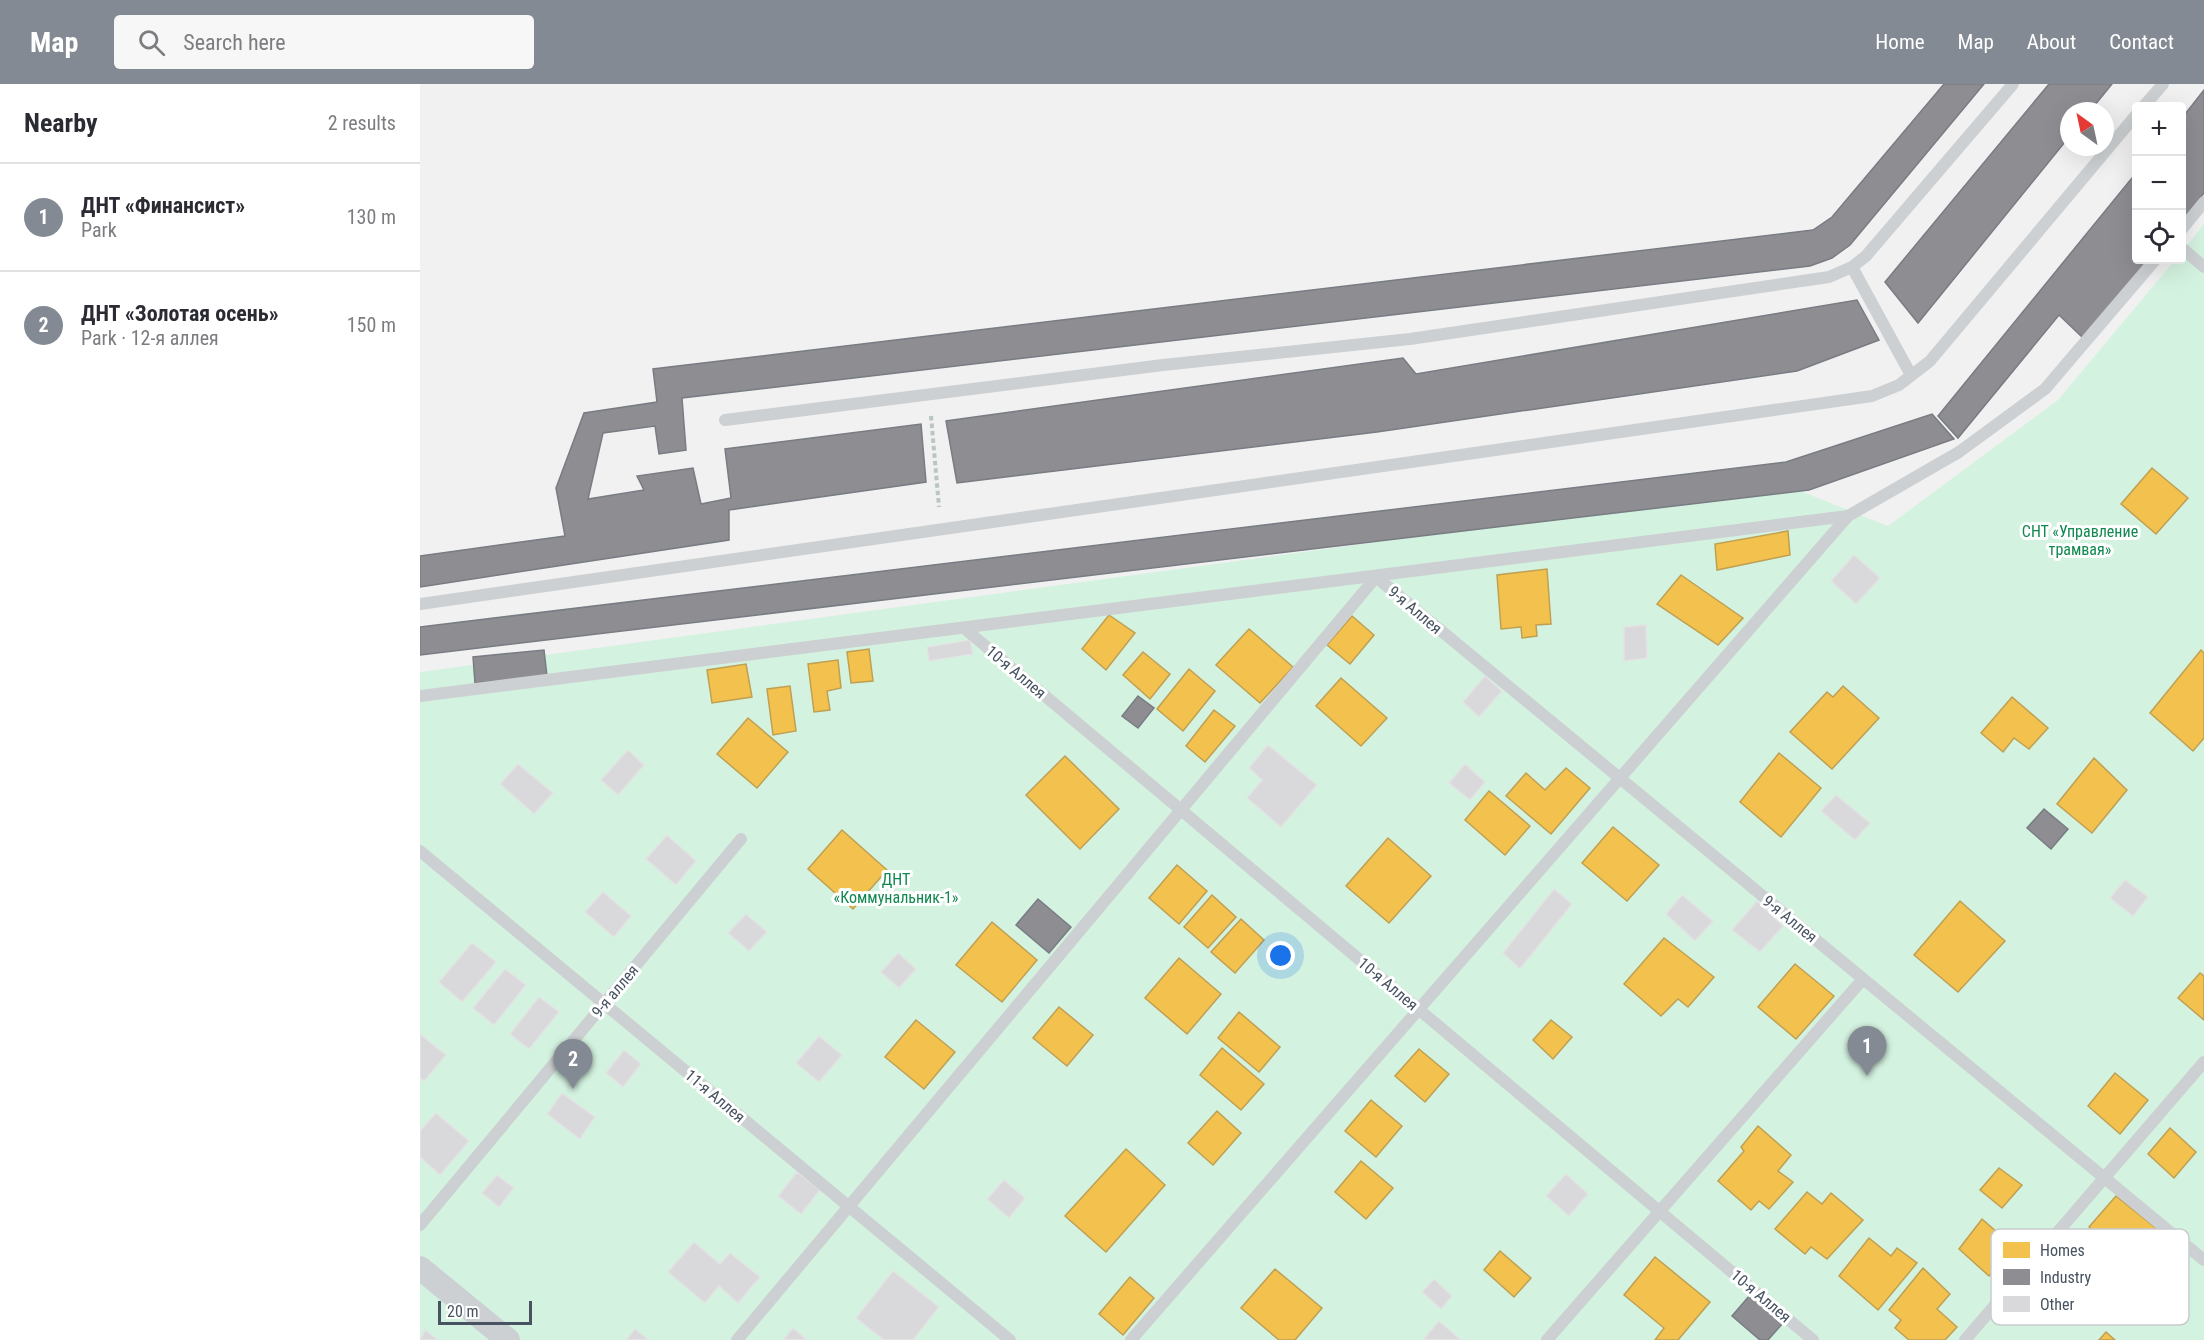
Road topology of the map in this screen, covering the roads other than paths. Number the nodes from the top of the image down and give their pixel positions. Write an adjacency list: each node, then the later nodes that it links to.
1 (2013, 84): 9 (lane)
2 (2163, 84): 3 (lane)
3 (2147, 102)
4 (2132, 120): 11 (lane)
5 (2204, 202): 6 (lane)
6 (2186, 222)
7 (2186, 252): 10 (lane)
8 (2152, 264): 13 (lane)
9 (1852, 267): 11 (lane); 12 (lane)
10 (2204, 267)
11 (1911, 375): 15 (lane)
12 (725, 420)
13 (1848, 516): 14 (lane); 18 (lane)
14 (1376, 577): 16 (lane); 18 (lane, 9-я Аллея); 19 (lane)
15 (420, 604)
16 (964, 628): 17 (lane); 19 (lane, 10-я Аллея)
17 (420, 696)
18 (1620, 778): 22 (lane, 9-я Аллея); 24 (lane)
19 (1181, 810): 24 (lane, 10-я Аллея); 27 (lane)
20 (741, 839): 23 (lane, 9-я аллея)
21 (420, 851): 23 (lane, 11-я Аллея)
22 (1863, 979): 26 (lane, 9-я Аллея); 28 (lane)
23 (604, 1004): 27 (lane, 11-я Аллея); 29 (lane, 9-я аллея)
24 (1419, 1010): 28 (lane, 10-я Аллея); 39 (lane)
25 (2204, 1062): 26 (lane)
26 (2105, 1179): 30 (lane); 31 (lane, 9-я Аллея)
27 (849, 1208): 37 (lane); 38 (lane, 11-я Аллея)
28 (1659, 1210): 40 (lane); 41 (lane, 10-я Аллея)
29 (420, 1225)
30 (2062, 1229)
31 (2166, 1229)
32 (2189, 1248): 33 (lane, 9-я Аллея)
33 (2204, 1260)
34 (420, 1268): 36 (street)
35 (1991, 1310): 42 (lane)
36 (508, 1340)
37 (737, 1340)
38 (1010, 1340)
39 (1131, 1340)
40 (1547, 1340)
41 (1813, 1340)
42 (1965, 1340)

